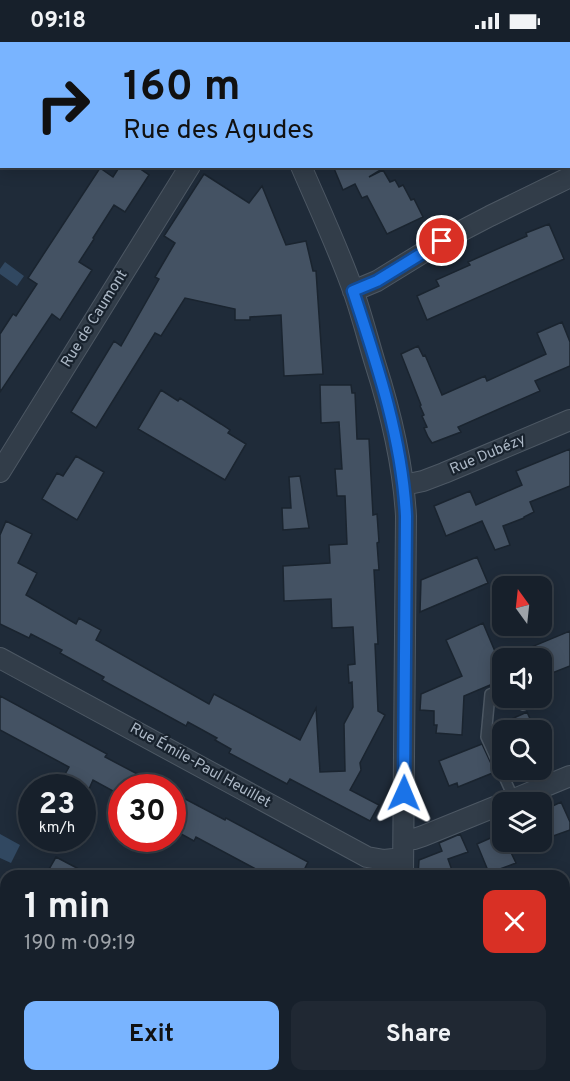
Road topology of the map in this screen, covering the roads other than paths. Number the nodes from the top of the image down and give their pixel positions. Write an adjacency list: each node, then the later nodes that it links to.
1 (189, 168): 6 (street, Rue de Caumont)
2 (302, 168): 4 (street)
3 (570, 177): 4 (street)
4 (353, 291): 7 (street)
5 (570, 420): 7 (street, Rue Dubézy)
6 (0, 472)
7 (404, 484): 14 (street)
8 (0, 658): 14 (street, Rue Émile-Paul Heuillet)
9 (492, 693): 11 (lane)
10 (570, 776): 12 (street, Rue Émile-Paul Heuillet)
11 (505, 792)
12 (532, 792)
13 (492, 808): 14 (street, Rue Émile-Paul Heuillet)
14 (403, 858)

